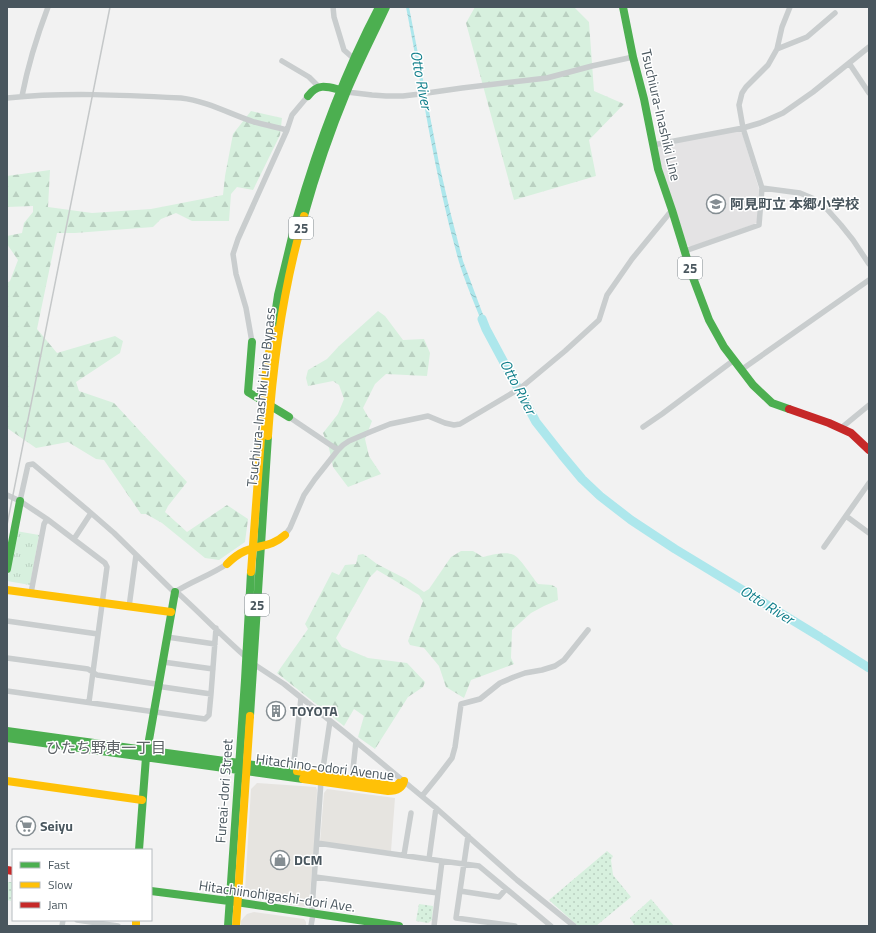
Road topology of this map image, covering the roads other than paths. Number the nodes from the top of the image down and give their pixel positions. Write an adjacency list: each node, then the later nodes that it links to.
1 (48, 7): 17 (street)
2 (333, 7): 11 (street)
3 (379, 7): 11 (main road, Tsuchiura-Inashiki Line Bypass / 25)
4 (386, 7): 15 (main road, Tsuchiura-Inashiki Line Bypass / 25)
5 (623, 7): 10 (main road, Tsuchiura-Inashiki Line / 25)
6 (790, 7): 9 (street)
7 (835, 13): 9 (street)
8 (869, 47): 13 (street)
9 (777, 49): 20 (street)
10 (634, 57): 15 (street); 22 (main road, Tsuchiura-Inashiki Line / 25)
11 (353, 58): 15 (main road, Tsuchiura-Inashiki Line Bypass / 25)
12 (282, 61): 14 (street)
13 (849, 63): 16 (street); 20 (street)
14 (319, 87): 15 (main road); 18 (main road)
15 (343, 91): 31 (main road, Tsuchiura-Inashiki Line Bypass / 25)
16 (869, 93)
17 (22, 96): 19 (street); 21 (street)
18 (308, 96): 21 (street)
19 (7, 98)
20 (743, 128): 22 (street); 23 (street)
21 (287, 130): 28 (street)
22 (653, 145): 24 (main road, Tsuchiura-Inashiki Line / 25)
23 (762, 188): 25 (street); 26 (street)
24 (672, 210): 25 (main road, Tsuchiura-Inashiki Line / 25); 36 (street)
25 (685, 251): 29 (main road, Tsuchiura-Inashiki Line / 25)
26 (869, 264)
27 (869, 280): 30 (street)
28 (252, 342): 31 (main road)
29 (734, 360): 30 (main road, Tsuchiura-Inashiki Line / 25); 34 (street)
30 (741, 370): 35 (main road, Tsuchiura-Inashiki Line / 25)
31 (267, 403): 33 (main road); 48 (main road, Tsuchiura-Inashiki Line Bypass / 25); 49 (main road, Tsuchiura-Inashiki Line Bypass / 25)
32 (869, 405): 35 (street)
33 (289, 417): 36 (street)
34 (643, 427)
35 (841, 428): 37 (main road, Tsuchiura-Inashiki Line / 25)
36 (338, 450): 45 (street)
37 (869, 450)
38 (869, 483): 42 (street)
39 (7, 495): 40 (street)
40 (20, 501): 41 (street); 43 (street); 52 (main road)
41 (91, 513): 46 (street); 50 (street)
42 (846, 516): 44 (street); 47 (street)
43 (47, 519): 46 (street); 55 (street)
44 (869, 533)
45 (285, 535): 48 (main road)
46 (74, 539): 56 (street)
47 (824, 546)
48 (261, 548): 49 (main road); 68 (main road, Tsuchiura-Inashiki Line Bypass / 25)
49 (252, 549): 51 (main road); 65 (main road, Tsuchiura-Inashiki Line Bypass / 25)
50 (136, 555): 54 (street); 57 (street)
51 (227, 564): 54 (street)
52 (7, 569)
53 (7, 590): 55 (main road)
54 (175, 592): 58 (main road); 60 (street)
55 (30, 593): 56 (main road)
56 (102, 603): 57 (main road); 62 (street)
57 (129, 607): 58 (main road)
58 (171, 612): 63 (main road)
59 (7, 621): 62 (street)
60 (216, 628): 64 (street); 65 (street)
61 (588, 630): 88 (street)
62 (98, 634): 70 (street)
63 (167, 637): 64 (street); 67 (main road)
64 (215, 644): 69 (street)
65 (246, 657): 82 (main road, Fureai-dori Street / 25)
66 (7, 658): 70 (street)
67 (163, 662): 69 (street); 71 (main road)
68 (252, 663): 74 (street); 82 (main road, Fureai-dori Street / 25)
69 (213, 669): 73 (street)
70 (93, 673): 71 (street); 75 (street)
71 (159, 685): 73 (street); 76 (main road)
72 (7, 691): 75 (street)
73 (212, 694): 76 (street)
74 (301, 698): 77 (street); 83 (street)
75 (88, 702): 76 (street)
76 (154, 712): 81 (main road)
77 (330, 721): 80 (street); 84 (street)
78 (7, 731): 81 (main road, Hitachino-odori Avenue)
79 (7, 738): 81 (main road, Hitachino-odori Avenue)
80 (356, 741): 85 (street); 87 (street)
81 (147, 754): 82 (main road, Hitachino-odori Avenue); 89 (main road)
82 (242, 767): 83 (main road, Hitachino-odori Avenue); 84 (main road, Hitachino-odori Avenue); 104 (main road, Fureai-dori Street / 25)
83 (293, 770): 84 (main road, Hitachino-odori Avenue)
84 (322, 778): 85 (main road, Hitachino-odori Avenue); 87 (main road, Hitachino-odori Avenue); 93 (street)
85 (352, 779): 87 (main road, Hitachino-odori Avenue)
86 (7, 781): 89 (main road)
87 (404, 782): 88 (street)
88 (422, 796): 90 (street)
89 (142, 800): 94 (main road)
90 (436, 808): 92 (street); 96 (street)
91 (411, 813): 95 (street)
92 (468, 836): 98 (street); 117 (street)
93 (317, 843): 95 (street); 99 (street)
94 (139, 849)
95 (404, 856): 96 (street)
96 (429, 859): 97 (street)
97 (442, 861): 98 (street); 103 (street)
98 (464, 864): 100 (street); 101 (street)
99 (315, 877): 103 (street); 105 (street)
100 (506, 889): 101 (street); 107 (street)
101 (460, 890): 108 (street)
102 (152, 891): 104 (main road, Hitachiinohigashi-dori Ave.)
103 (438, 893): 114 (street)
104 (233, 902): 105 (main road, Hitachiinohigashi-dori Ave.); 110 (main road, Fureai-dori Street / 25); 111 (main road, Fureai-dori Street / 25)
105 (313, 914): 112 (street); 113 (main road, Hitachiinohigashi-dori Ave.)
106 (84, 921): 109 (street)
107 (543, 924): 116 (street)
108 (498, 925): 115 (street)
109 (118, 926)
110 (228, 926)
111 (236, 926)
112 (311, 926)
113 (399, 926)
114 (434, 926)
115 (515, 926)
116 (551, 926)
117 (574, 926)

